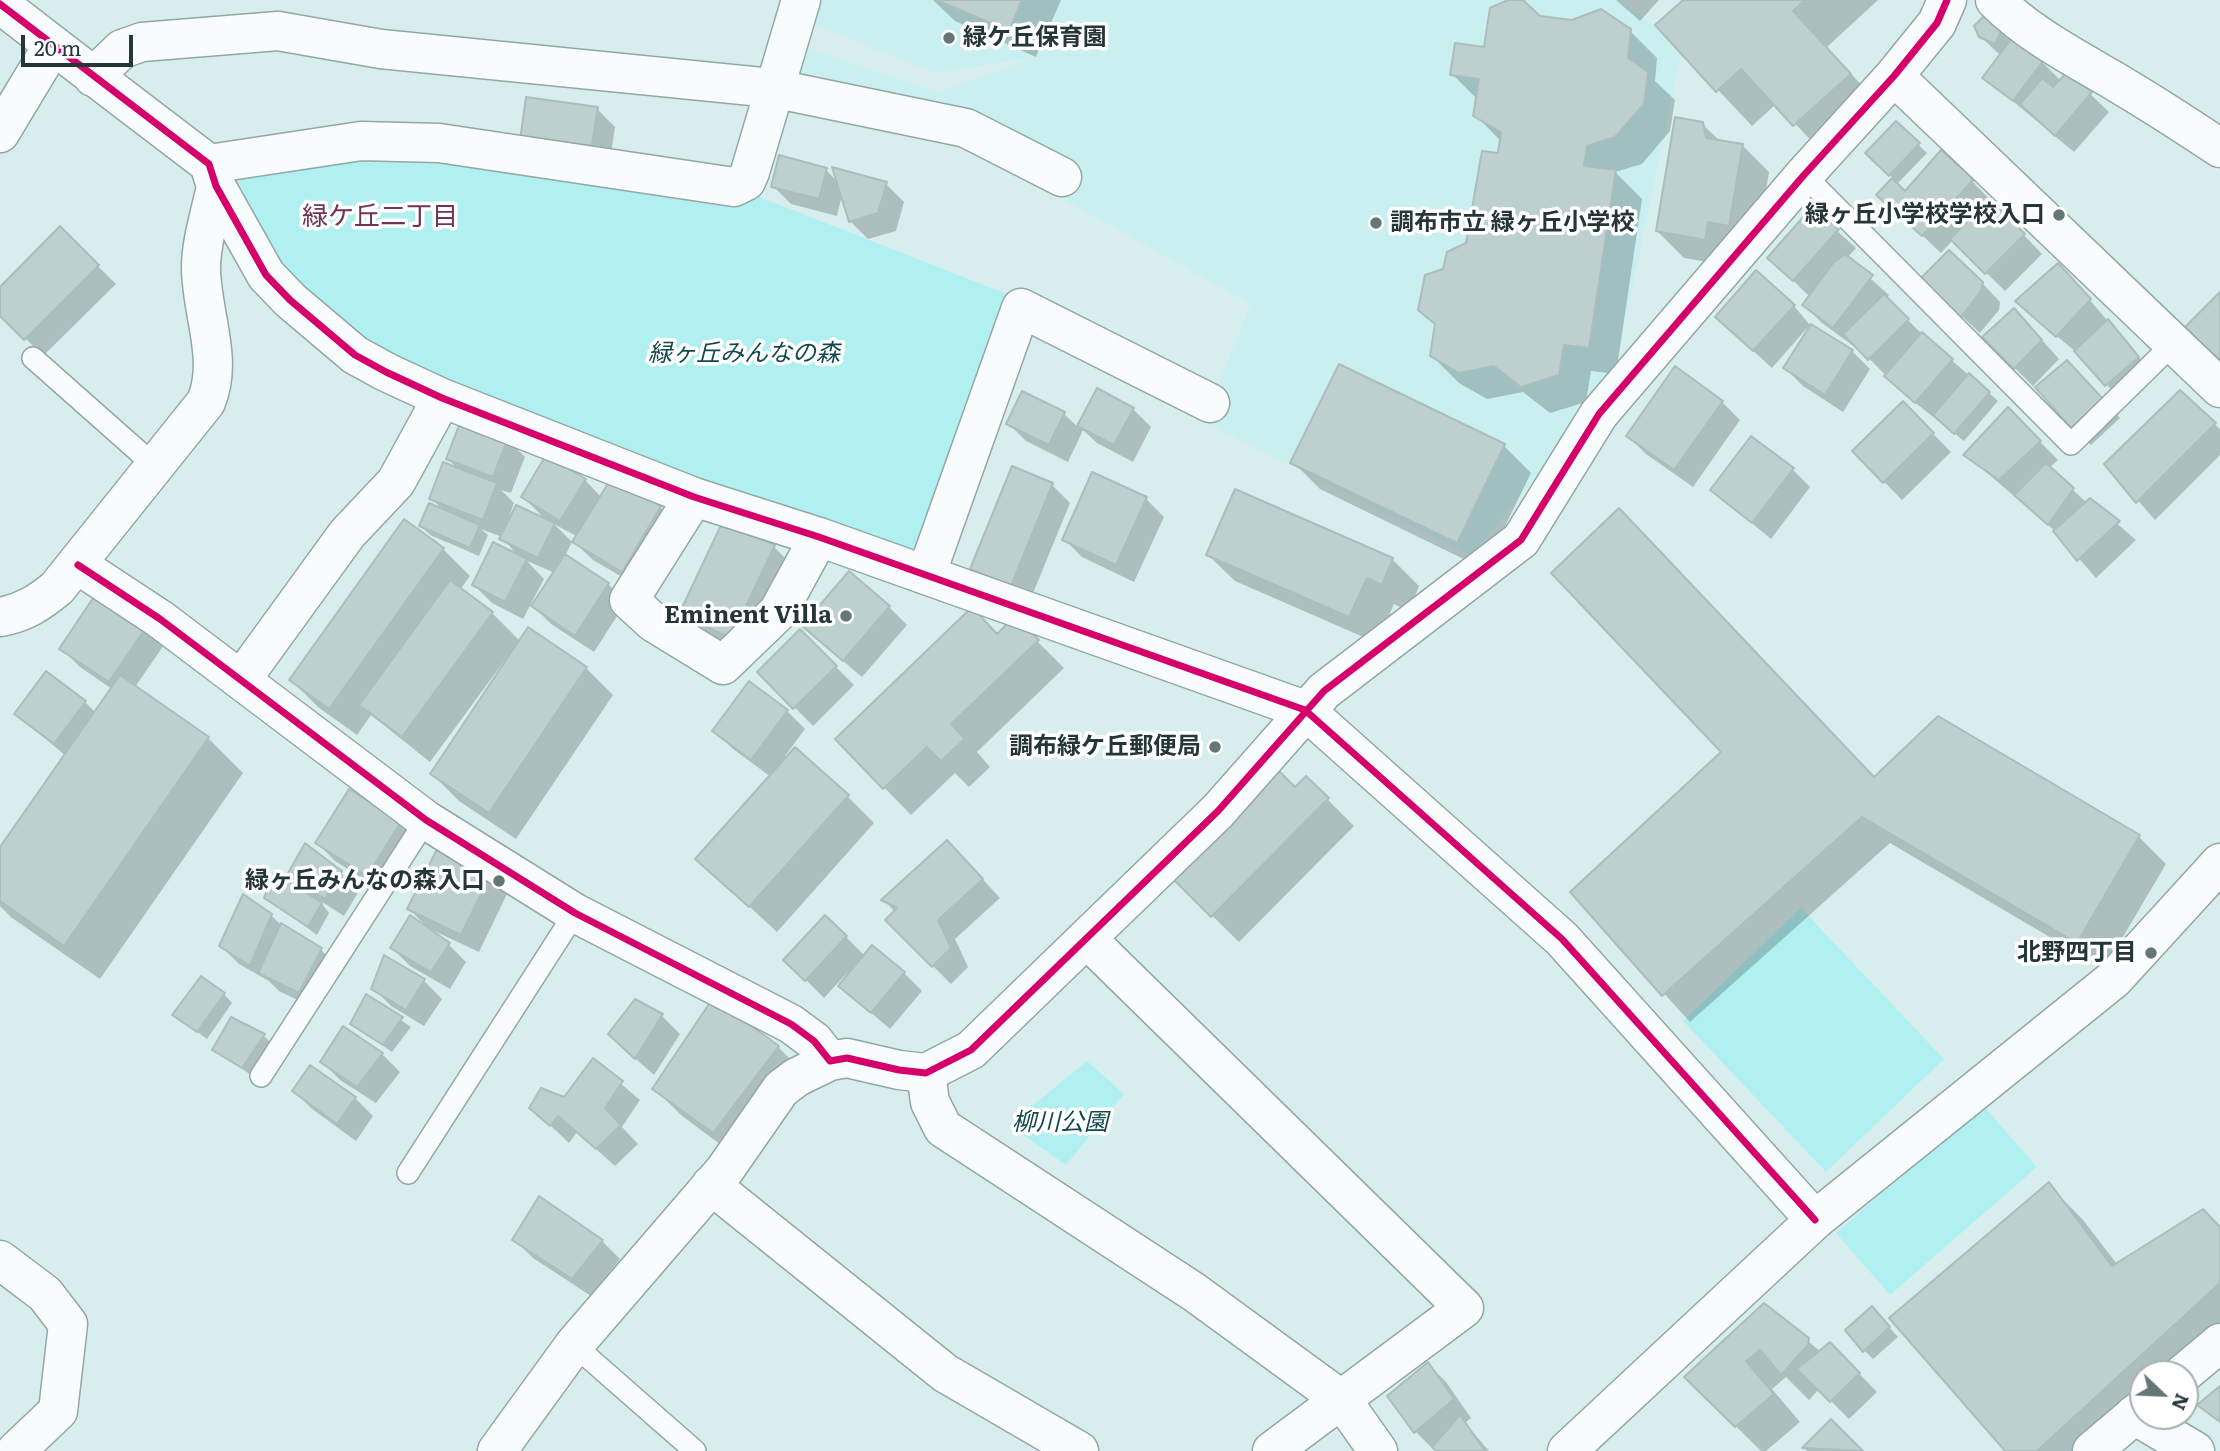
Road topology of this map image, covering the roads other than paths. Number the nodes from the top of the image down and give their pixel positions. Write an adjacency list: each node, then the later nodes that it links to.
1 (801, 0): 8 (street)
2 (1947, 0): 6 (street)
3 (1995, 0): 10 (street)
4 (0, 4): 5 (street)
5 (53, 45): 7 (street); 9 (street)
6 (1894, 76): 12 (street); 14 (street)
7 (93, 77): 8 (street); 11 (street)
8 (772, 88): 11 (street); 13 (street)
9 (0, 133)
10 (2220, 148)
11 (212, 175): 17 (street); 19 (street)
12 (1804, 175): 14 (lane); 26 (street)
13 (1062, 177)
14 (2174, 343): 16 (street)
15 (33, 358): 19 (lane)
16 (2220, 388)
17 (442, 398): 20 (street); 25 (street)
18 (1210, 403): 23 (street)
19 (155, 466): 22 (street)
20 (694, 498): 21 (street); 21 (street)
21 (819, 537): 23 (street)
22 (78, 565): 24 (street); 25 (street)
23 (926, 575): 26 (street)
24 (0, 617)
25 (241, 680): 27 (street)
26 (1305, 710): 30 (street); 36 (street)
27 (426, 820): 29 (street); 33 (lane)
28 (2220, 863): 36 (street)
29 (575, 913): 31 (street); 34 (lane)
30 (1088, 940): 32 (street); 41 (street)
31 (830, 1061): 32 (street); 35 (street)
32 (926, 1073): 41 (street)
33 (261, 1076)
34 (408, 1173)
35 (711, 1185): 39 (street); 47 (street)
36 (1815, 1220): 50 (street)
37 (0, 1260): 44 (street)
38 (2220, 1342): 40 (street)
39 (574, 1345): 45 (street); 46 (lane)
40 (2199, 1360)
41 (1342, 1400): 48 (street); 49 (street)
42 (2129, 1420): 51 (street)
43 (2166, 1430): 52 (street)
44 (16, 1451)
45 (497, 1451)
46 (695, 1451)
47 (1079, 1451)
48 (1272, 1451)
49 (1378, 1451)
50 (1567, 1451)
51 (2092, 1451)
52 (2195, 1451)

